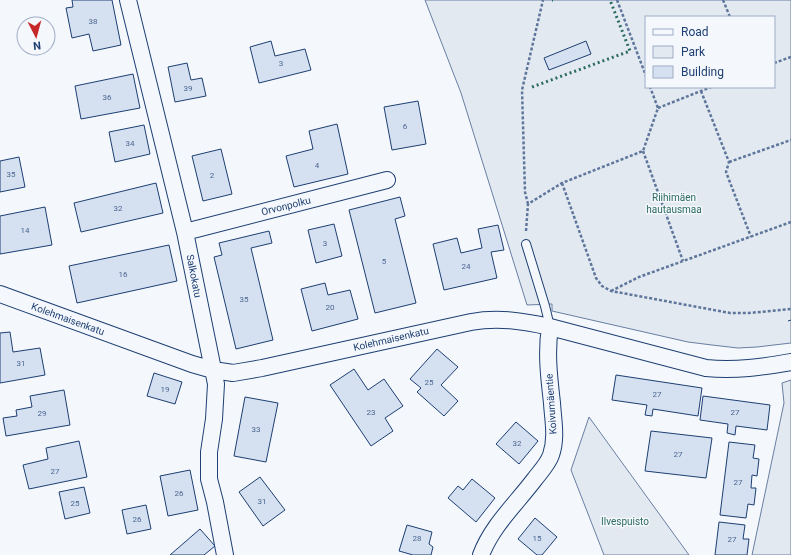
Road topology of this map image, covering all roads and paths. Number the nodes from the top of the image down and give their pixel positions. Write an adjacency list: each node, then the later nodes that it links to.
1 (128, 0): 20 (street, Salkokatu)
2 (543, 0): 18 (path)
3 (617, 0): 8 (path)
4 (723, 0): 5 (path)
5 (730, 16)
6 (791, 56): 7 (path)
7 (775, 63)
8 (645, 73)
9 (650, 88): 12 (path)
10 (708, 88): 11 (path)
11 (701, 91): 12 (path); 15 (path)
12 (658, 108): 14 (path)
13 (791, 140): 15 (path)
14 (643, 152): 17 (path); 23 (path)
15 (729, 162): 21 (path)
16 (387, 180): 20 (street, Orvonpolku)
17 (562, 183): 18 (path); 24 (path)
18 (528, 204): 22 (path)
19 (791, 222): 21 (path)
20 (185, 232): 29 (street, Salkokatu)
21 (751, 237): 23 (path)
22 (526, 244): 27 (lane)
23 (683, 262): 24 (path)
24 (611, 291): 26 (path)
25 (0, 294): 29 (street, Kolehmaisenkatu)
26 (791, 309)
27 (550, 327): 28 (street, Kolehmaisenkatu); 29 (street, Kolehmaisenkatu); 31 (street, Koivumäentie)
28 (791, 362)
29 (213, 370): 30 (street, Salkokatu)
30 (225, 555)
31 (481, 555)

